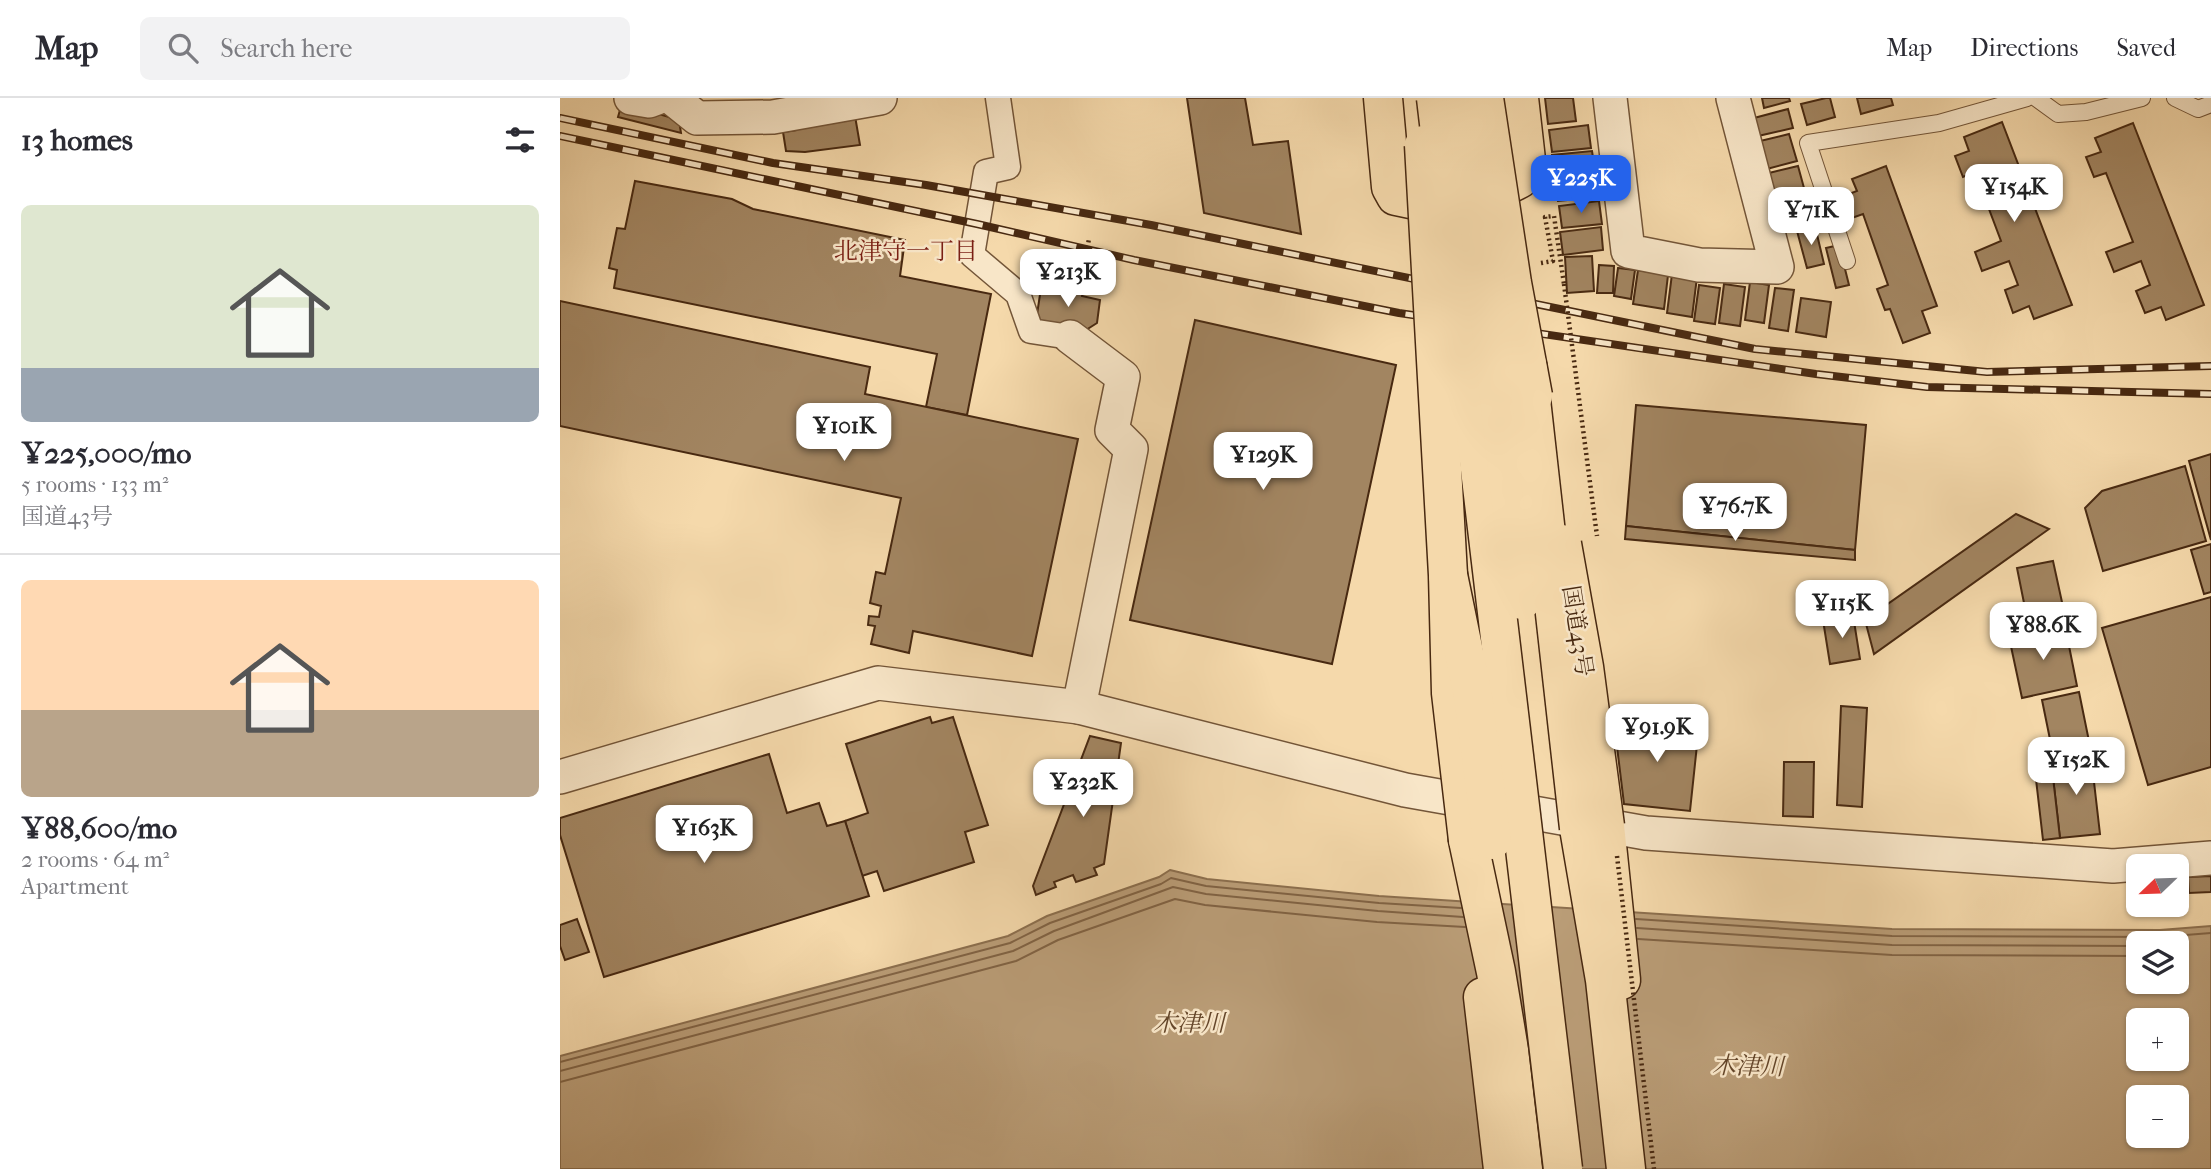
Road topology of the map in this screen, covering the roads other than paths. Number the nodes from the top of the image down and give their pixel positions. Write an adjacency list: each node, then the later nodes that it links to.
1 (631, 98): 2 (street)
2 (657, 98)
3 (673, 98): 4 (street)
4 (880, 98)
5 (998, 98): 20 (street)
6 (1383, 98): 11 (highway)
7 (1420, 98): 22 (highway, bridge)
8 (1436, 98): 31 (highway, bridge)
9 (1465, 98): 32 (highway, bridge)
10 (1484, 98): 21 (highway, 国道43号, bridge)
11 (1519, 98)
12 (1610, 98): 13 (street)
13 (1733, 98)
14 (2027, 98): 19 (lane)
15 (2036, 98): 16 (lane)
16 (2142, 98)
17 (2175, 98): 18 (lane)
18 (2211, 104)
19 (1847, 261)
20 (1070, 337): 23 (street)
21 (1527, 364): 25 (highway, bridge); 35 (highway, 国道43号, bridge)
22 (1448, 575): 26 (highway, bridge); 30 (highway, bridge)
23 (1079, 707): 24 (street); 27 (street)
24 (560, 777)
25 (1579, 828): 33 (highway); 34 (highway)
26 (1468, 840): 28 (highway); 29 (highway)
27 (2211, 858)
28 (1503, 1169)
29 (1523, 1169)
30 (1544, 1169)
31 (1563, 1169)
32 (1586, 1169)
33 (1610, 1169)
34 (1626, 1169)
35 (1641, 1169)

